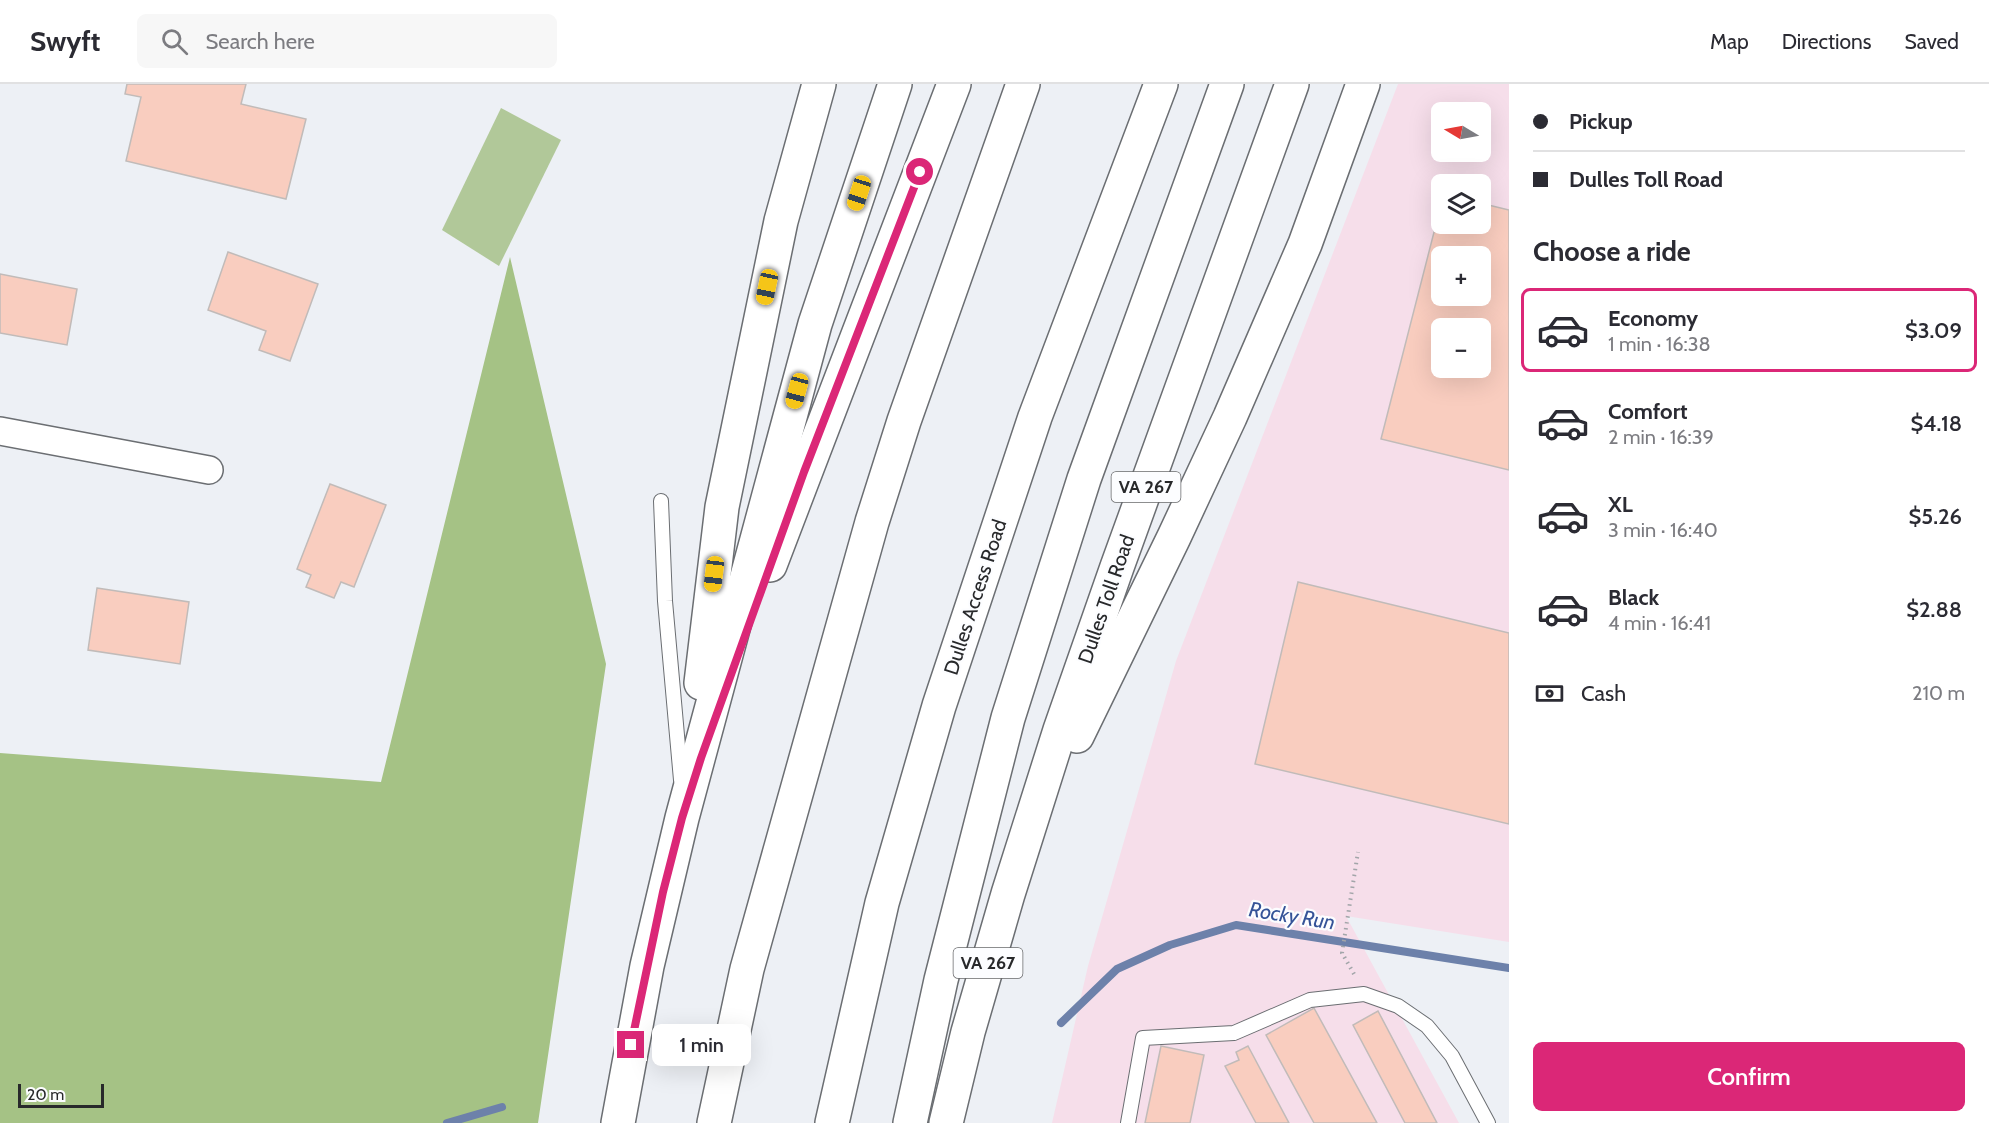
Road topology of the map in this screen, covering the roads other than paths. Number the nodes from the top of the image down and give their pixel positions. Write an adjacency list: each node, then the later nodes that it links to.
1 (819, 84): 12 (highway)
2 (895, 84): 12 (highway)
3 (954, 84): 12 (highway)
4 (1023, 84): 15 (highway)
5 (1161, 84): 16 (highway, Dulles Access Road)
6 (1227, 84): 17 (highway, VA 267)
7 (1292, 84): 13 (highway, Dulles Toll Road / VA 267)
8 (1363, 84): 13 (highway)
9 (0, 431): 10 (street)
10 (209, 470)
11 (661, 501): 12 (lane)
12 (682, 818): 14 (highway)
13 (1008, 894): 18 (highway, Dulles Toll Road / VA 267)
14 (618, 1123)
15 (714, 1123)
16 (832, 1123)
17 (910, 1123)
18 (946, 1123)
19 (1128, 1123): 20 (lane)
20 (1488, 1123)

